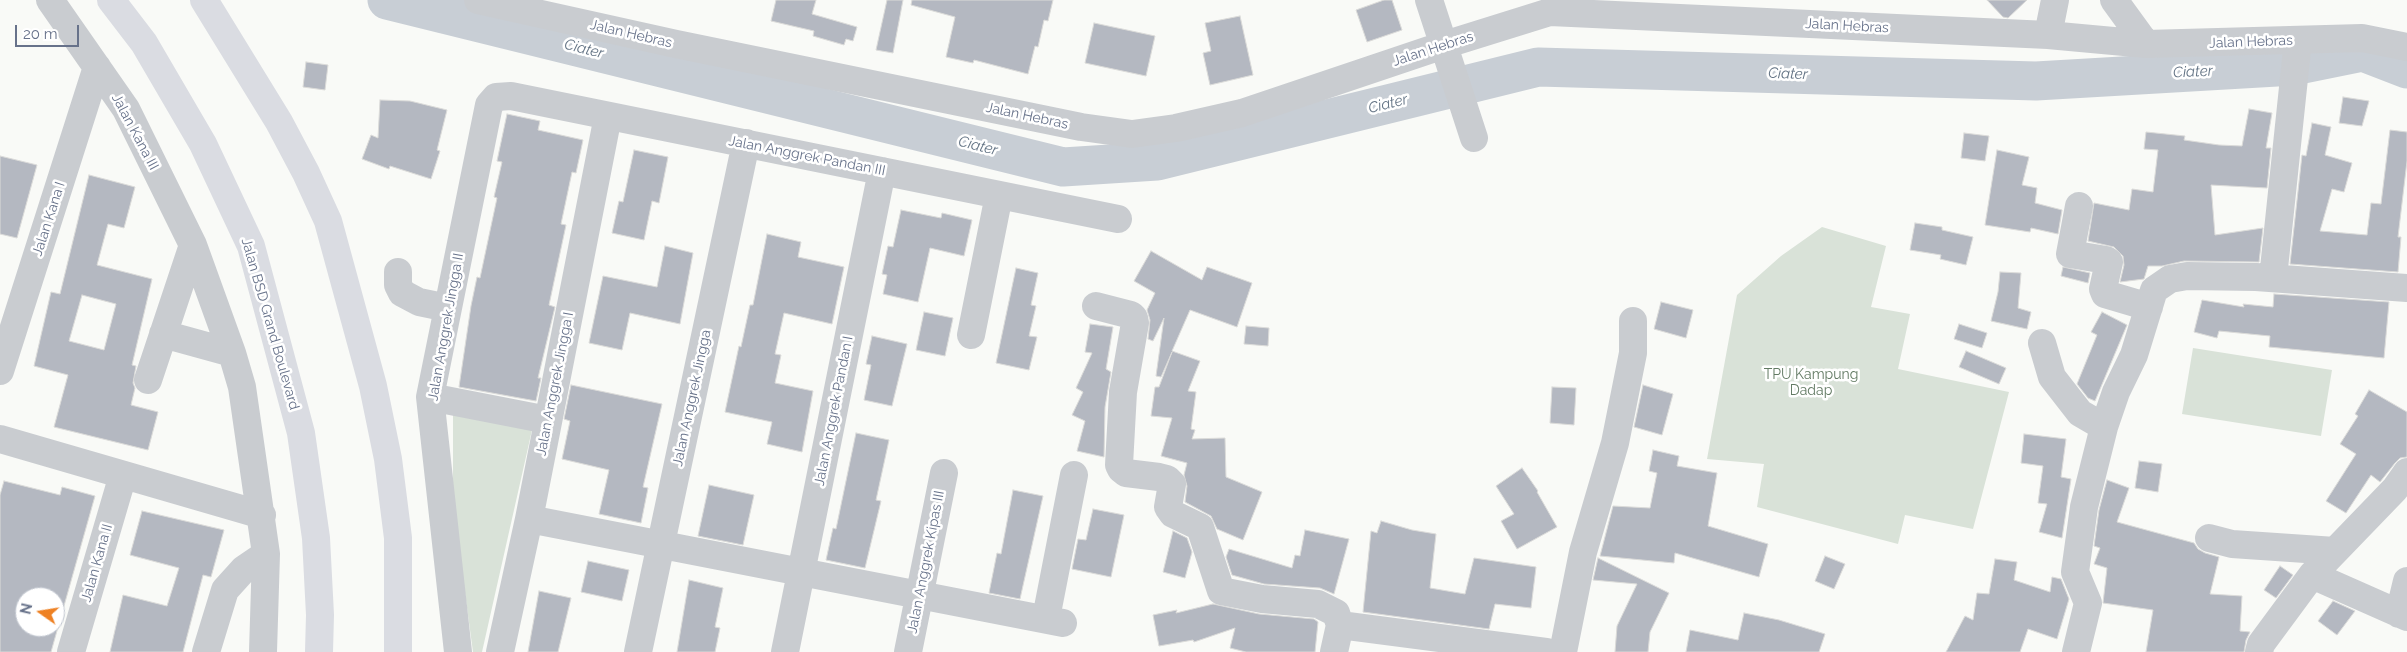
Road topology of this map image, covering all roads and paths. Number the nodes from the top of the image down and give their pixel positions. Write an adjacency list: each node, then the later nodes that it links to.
1 (50, 0): 13 (street, Jalan Kana III)
2 (110, 0): 59 (main road, Jalan BSD Grand Boulevard)
3 (204, 0): 60 (main road)
4 (478, 0): 10 (street, Jalan Hebras)
5 (1429, 0): 10 (street)
6 (2055, 0): 8 (street)
7 (2114, 0): 9 (street)
8 (2048, 35): 9 (street, Jalan Hebras); 10 (street, Jalan Hebras)
9 (2146, 44): 11 (street, Jalan Hebras)
10 (1444, 45): 16 (street)
11 (2297, 45): 12 (street, Jalan Hebras); 24 (street)
12 (2407, 47)
13 (97, 67): 22 (street, Jalan Kana III); 34 (street, Jalan Kana I)
14 (496, 97): 15 (street, Jalan Anggrek Pandan III); 28 (street, Jalan Anggrek Jingga II)
15 (608, 116): 17 (street, Jalan Anggrek Pandan III); 37 (street, Jalan Anggrek Jingga I)
16 (1474, 138)
17 (746, 143): 18 (street, Jalan Anggrek Pandan III); 47 (street, Jalan Anggrek Jingga)
18 (882, 171): 19 (street, Jalan Anggrek Pandan III); 50 (street, Jalan Anggrek Pandan I)
19 (999, 196): 21 (street, Jalan Anggrek Pandan III); 31 (street)
20 (2078, 206): 27 (street)
21 (1118, 219)
22 (193, 245): 30 (street); 33 (street, Jalan Kana III)
23 (398, 272): 28 (street)
24 (2274, 278): 25 (street); 27 (street)
25 (2407, 288)
26 (1096, 306): 55 (street)
27 (2149, 307): 38 (street)
28 (448, 308): 36 (street, Jalan Anggrek Jingga II)
29 (1633, 321): 68 (street)
30 (163, 334): 33 (street); 35 (street)
31 (971, 335)
32 (2042, 343): 38 (street)
33 (232, 353): 44 (street, Jalan Kana III)
34 (0, 371)
35 (148, 380)
36 (430, 397): 37 (street); 61 (street, Jalan Anggrek Jingga II)
37 (548, 420): 45 (street, Jalan Anggrek Jingga I)
38 (2104, 426): 69 (street)
39 (0, 439): 42 (street)
40 (2407, 472): 48 (street)
41 (944, 473): 53 (street, Jalan Anggrek Kipas III)
42 (122, 475): 44 (street); 56 (street, Jalan Kana II)
43 (1074, 475): 53 (street)
44 (262, 515): 49 (street, Jalan Kana III)
45 (529, 519): 47 (street); 62 (street, Jalan Anggrek Jingga I)
46 (2210, 538): 48 (street)
47 (660, 545): 50 (street); 63 (street, Jalan Anggrek Jingga)
48 (2335, 551): 51 (street)
49 (266, 554): 57 (street); 58 (street, Jalan Kana III)
50 (802, 571): 53 (street); 64 (street, Jalan Anggrek Pandan I)
51 (2312, 575): 54 (street); 70 (street)
52 (2407, 581): 54 (street)
53 (919, 593): 65 (street, Jalan Anggrek Kipas III)
54 (2403, 616)
55 (1340, 624): 66 (street); 67 (street)
56 (71, 652)
57 (206, 652)
58 (263, 652)
59 (319, 652)
60 (398, 652)
61 (458, 652)
62 (500, 652)
63 (638, 652)
64 (785, 652)
65 (908, 652)
66 (1334, 652)
67 (1546, 652)
68 (1563, 652)
69 (2076, 652)
70 (2259, 652)

